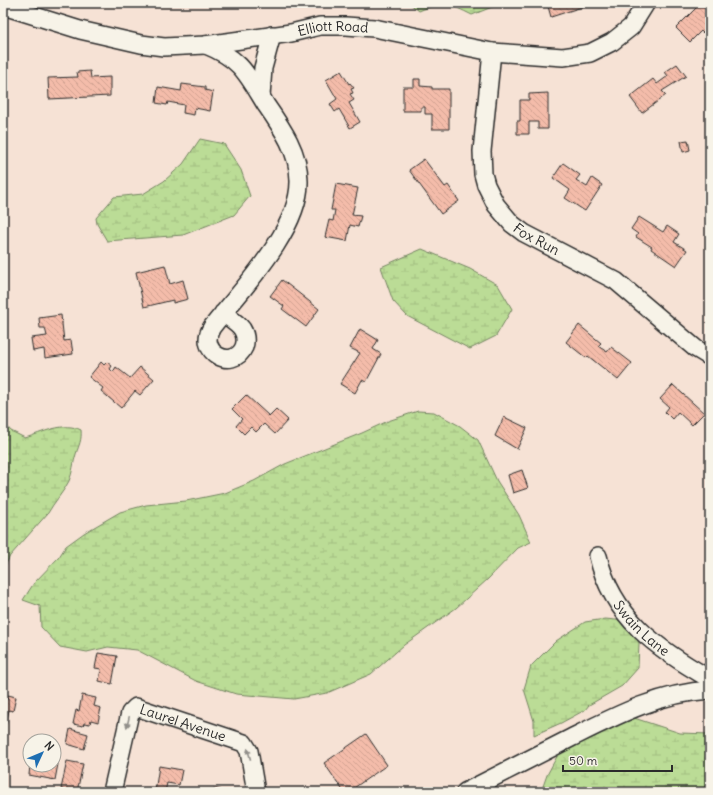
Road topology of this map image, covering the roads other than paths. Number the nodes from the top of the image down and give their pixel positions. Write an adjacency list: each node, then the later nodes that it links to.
1 (646, 3): 5 (street, Elliott Road)
2 (3, 6): 4 (street, Elliott Road)
3 (272, 35): 4 (street, Elliott Road); 5 (street, Elliott Road); 6 (street)
4 (205, 45): 6 (street)
5 (492, 52): 8 (street, Fox Run)
6 (261, 96): 7 (street)
7 (223, 313)
8 (710, 357)
9 (598, 556): 10 (street, Swain Lane)
10 (710, 679)
11 (710, 690): 14 (street)
12 (112, 792): 13 (street, Laurel Avenue, one-way to 12)
13 (256, 792)
14 (465, 792)

